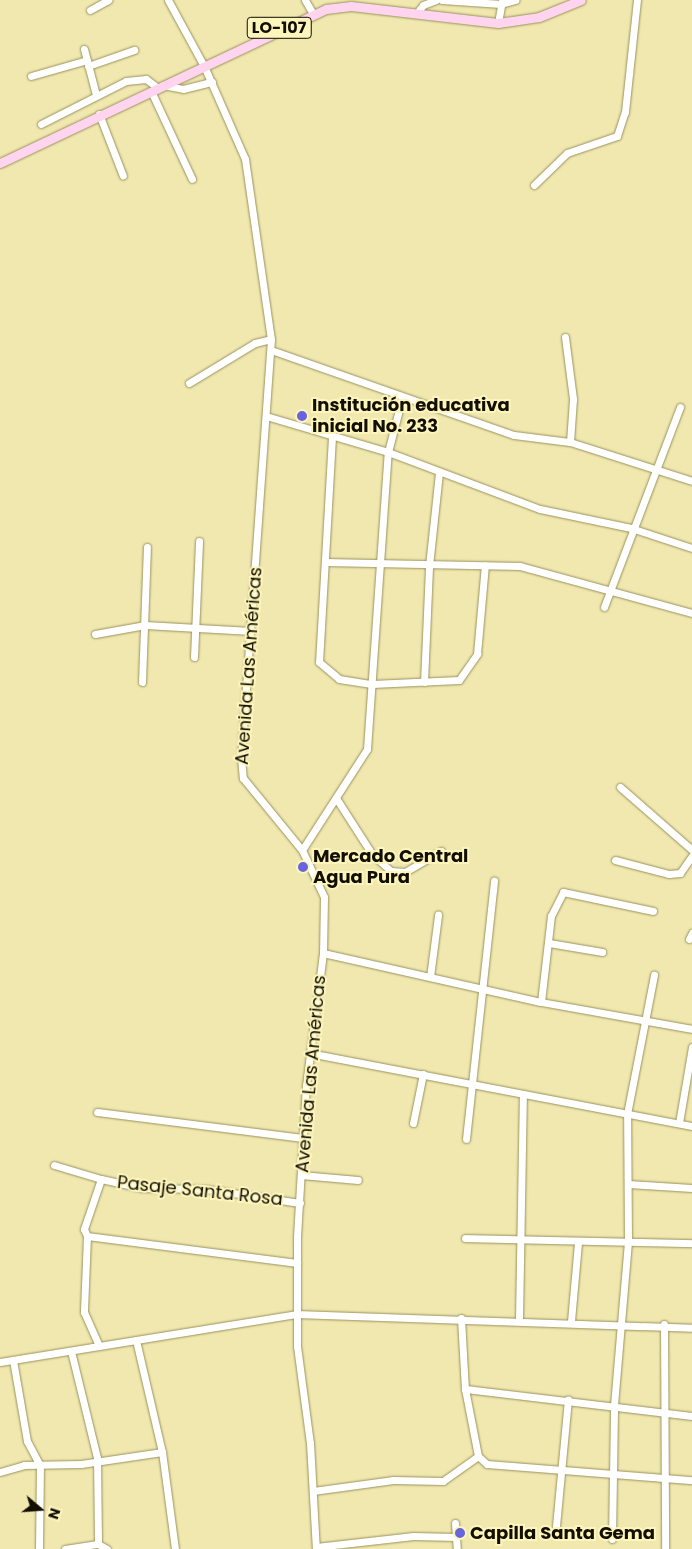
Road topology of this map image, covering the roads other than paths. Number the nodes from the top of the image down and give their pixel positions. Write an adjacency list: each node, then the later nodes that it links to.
1 (108, 0): 10 (street)
2 (168, 0): 17 (street, Avenida Las Américas)
3 (305, 0): 11 (street)
4 (436, 0): 12 (street)
5 (442, 0): 9 (street)
6 (515, 0): 9 (street)
7 (580, 0): 13 (main road, LO-107)
8 (637, 0): 27 (street)
9 (502, 2): 13 (street)
10 (90, 10)
11 (313, 14): 12 (main road, LO-107); 17 (main road, LO-107)
12 (416, 14): 13 (main road, LO-107)
13 (498, 23)
14 (84, 49): 16 (street)
15 (134, 50): 16 (street)
16 (87, 63): 18 (street); 21 (street)
17 (204, 66): 19 (street, Avenida Las Américas); 20 (main road, LO-107)
18 (32, 76)
19 (212, 82): 20 (street); 29 (street, Avenida Las Américas)
20 (157, 88): 21 (street); 22 (main road, LO-107); 26 (street)
21 (96, 95): 23 (street)
22 (99, 114): 24 (main road, LO-107); 25 (street)
23 (41, 124)
24 (0, 163)
25 (123, 176)
26 (192, 179)
27 (534, 185)
28 (565, 337): 36 (street)
29 (271, 339): 30 (street, Avenida Las Américas); 31 (street)
30 (271, 350): 32 (street); 34 (street, Avenida Las Américas)
31 (189, 382)
32 (402, 398): 36 (street); 37 (street)
33 (680, 407): 38 (street)
34 (266, 416): 35 (street); 54 (street, Avenida Las Américas)
35 (332, 437): 37 (street); 45 (street)
36 (570, 442): 38 (street)
37 (388, 452): 39 (street); 46 (street)
38 (654, 468): 40 (street); 41 (street)
39 (440, 473): 41 (street); 48 (street)
40 (692, 481)
41 (632, 528): 44 (street); 49 (street)
42 (199, 541): 53 (street)
43 (147, 547): 52 (street)
44 (692, 548)
45 (324, 562): 46 (street); 59 (street)
46 (380, 564): 48 (street); 59 (street)
47 (485, 565): 48 (street); 49 (street); 58 (street)
48 (429, 566): 58 (street)
49 (610, 589): 50 (street); 51 (street)
50 (604, 607)
51 (692, 613)
52 (144, 625): 53 (street); 55 (street); 57 (street)
53 (194, 625): 54 (street); 56 (street)
54 (251, 631): 62 (street, Avenida Las Américas)
55 (94, 634)
56 (194, 657)
57 (142, 682)
58 (424, 682): 59 (street)
59 (372, 684): 61 (street)
60 (620, 787): 63 (street)
61 (336, 798): 62 (street); 64 (street)
62 (302, 850): 71 (street, Avenida Las Américas)
63 (692, 850)
64 (441, 851)
65 (692, 856): 66 (street)
66 (615, 860)
67 (494, 882): 75 (street)
68 (653, 911): 70 (street)
69 (438, 915): 74 (street)
70 (549, 942): 72 (street); 76 (street)
71 (323, 952): 74 (street); 80 (street, Avenida Las Américas)
72 (602, 952)
73 (654, 975): 77 (street)
74 (430, 977): 75 (street)
75 (483, 988): 76 (street); 82 (street)
76 (542, 1002): 77 (street)
77 (643, 1020): 78 (street); 85 (street)
78 (692, 1029)
79 (692, 1047): 87 (street)
80 (309, 1053): 81 (street); 89 (street, Avenida Las Américas)
81 (423, 1074): 82 (street); 86 (street)
82 (471, 1083): 83 (street); 90 (street)
83 (523, 1094): 85 (street); 100 (street)
84 (97, 1112): 89 (street)
85 (627, 1114): 87 (street); 95 (street)
86 (413, 1123)
87 (679, 1123): 88 (street)
88 (692, 1126)
89 (303, 1138): 92 (street, Avenida Las Américas)
90 (466, 1139)
91 (54, 1165): 93 (street, Pasaje Santa Rosa)
92 (301, 1175): 94 (street); 97 (street, Avenida Las Américas)
93 (101, 1179): 97 (street, Pasaje Santa Rosa); 98 (street)
94 (358, 1180)
95 (628, 1184): 96 (street); 102 (street)
96 (692, 1188)
97 (300, 1203): 104 (street, Avenida Las Américas)
98 (87, 1236): 104 (street); 113 (street)
99 (465, 1238): 100 (street)
100 (520, 1240): 101 (street); 107 (street)
101 (578, 1242): 102 (street); 108 (street)
102 (628, 1242): 103 (street); 109 (street)
103 (692, 1243)
104 (297, 1263): 105 (street, Avenida Las Américas)
105 (296, 1314): 106 (street); 112 (street); 131 (street, Avenida Las Américas)
106 (460, 1318): 107 (street); 117 (street)
107 (519, 1319): 108 (street)
108 (571, 1321): 109 (street)
109 (623, 1322): 110 (street); 119 (street)
110 (664, 1324): 111 (street); 120 (street)
111 (692, 1328)
112 (136, 1340): 113 (street); 122 (street)
113 (99, 1346): 114 (street)
114 (71, 1351): 115 (street); 124 (street)
115 (13, 1360): 116 (street); 125 (street)
116 (0, 1362)
117 (465, 1389): 118 (street); 123 (street)
118 (568, 1400): 119 (street); 126 (street)
119 (614, 1405): 120 (street); 128 (street)
120 (663, 1413): 121 (street); 129 (street)
121 (692, 1416)
122 (162, 1452): 124 (street); 141 (street)
123 (478, 1456): 126 (street); 131 (street)
124 (97, 1458): 125 (street); 136 (street)
125 (40, 1465): 127 (street); 138 (street)
126 (561, 1468): 128 (street); 133 (street)
127 (0, 1472)
128 (613, 1472): 129 (street); 135 (street)
129 (663, 1476): 130 (street); 143 (street)
130 (692, 1480)
131 (313, 1492): 137 (street, Avenida Las Américas)
132 (455, 1523): 134 (street)
133 (556, 1526)
134 (456, 1537): 137 (street); 142 (street)
135 (612, 1539)
136 (98, 1544): 139 (street); 140 (street)
137 (316, 1548)
138 (39, 1549)
139 (66, 1549)
140 (106, 1549)
141 (175, 1549)
142 (457, 1549)
143 (665, 1549)

